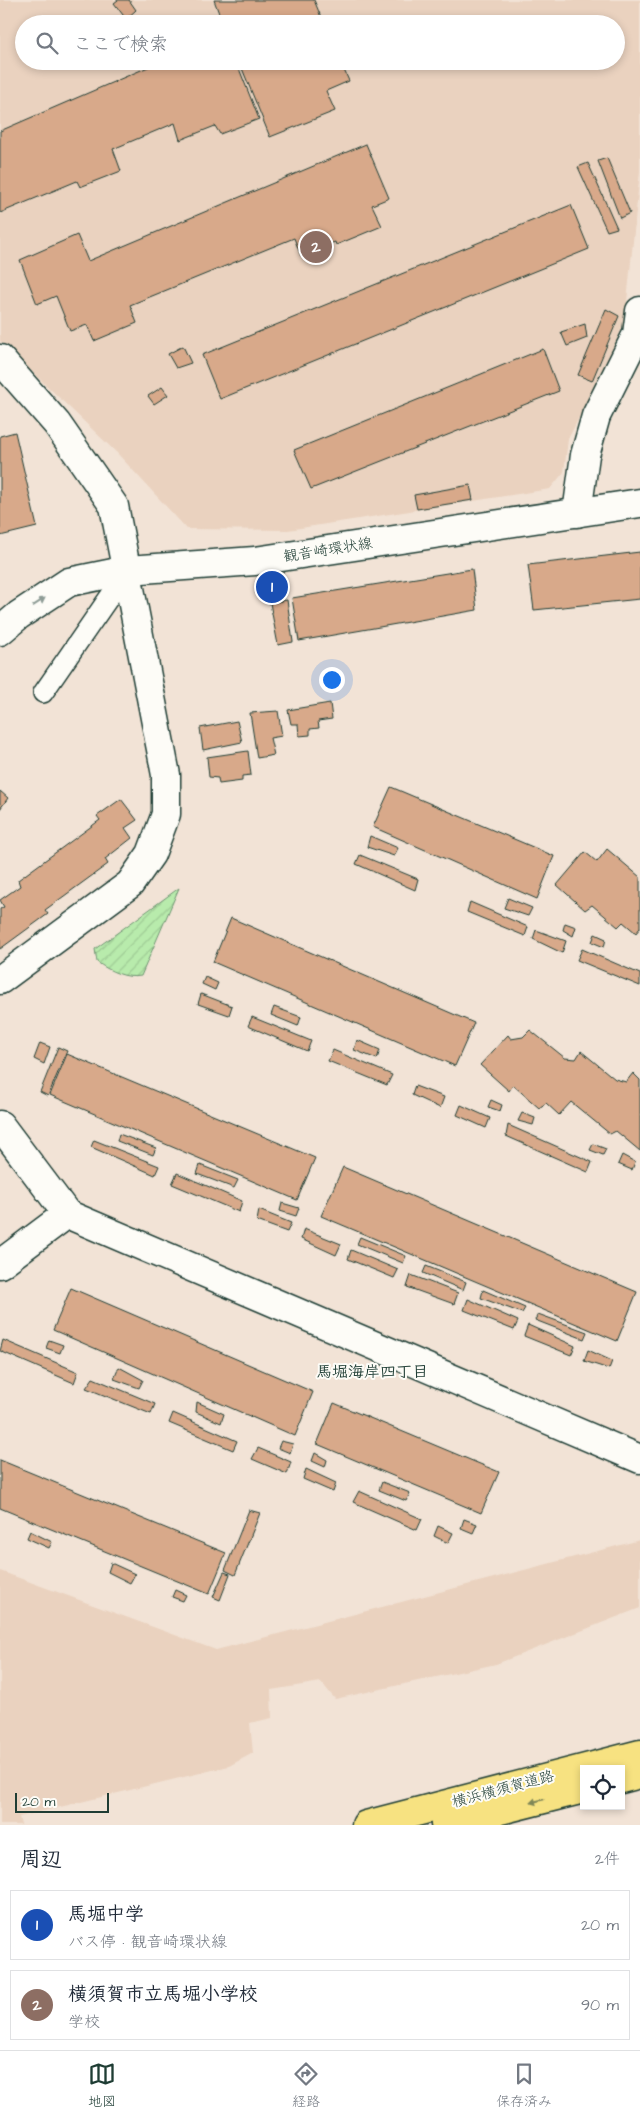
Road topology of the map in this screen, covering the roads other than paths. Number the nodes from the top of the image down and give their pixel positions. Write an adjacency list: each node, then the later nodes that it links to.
1 (640, 311): 4 (street)
2 (0, 359): 5 (street)
3 (640, 503): 4 (street, 観音崎環状線)
4 (577, 513): 5 (street, 観音崎環状線)
5 (128, 570): 6 (street, 観音崎環状線, one-way to 5); 7 (lane); 8 (street)
6 (0, 632)
7 (44, 693)
8 (0, 980)
9 (0, 1125): 10 (street)
10 (67, 1214): 11 (street); 12 (street)
11 (0, 1264)
12 (638, 1452)
13 (640, 1754): 17 (highway, 横浜横須賀道路)
14 (640, 1774): 15 (highway)
15 (625, 1778)
16 (580, 1790): 18 (highway, 横浜横須賀道路, one-way to 18)
17 (366, 1825)
18 (442, 1825)

